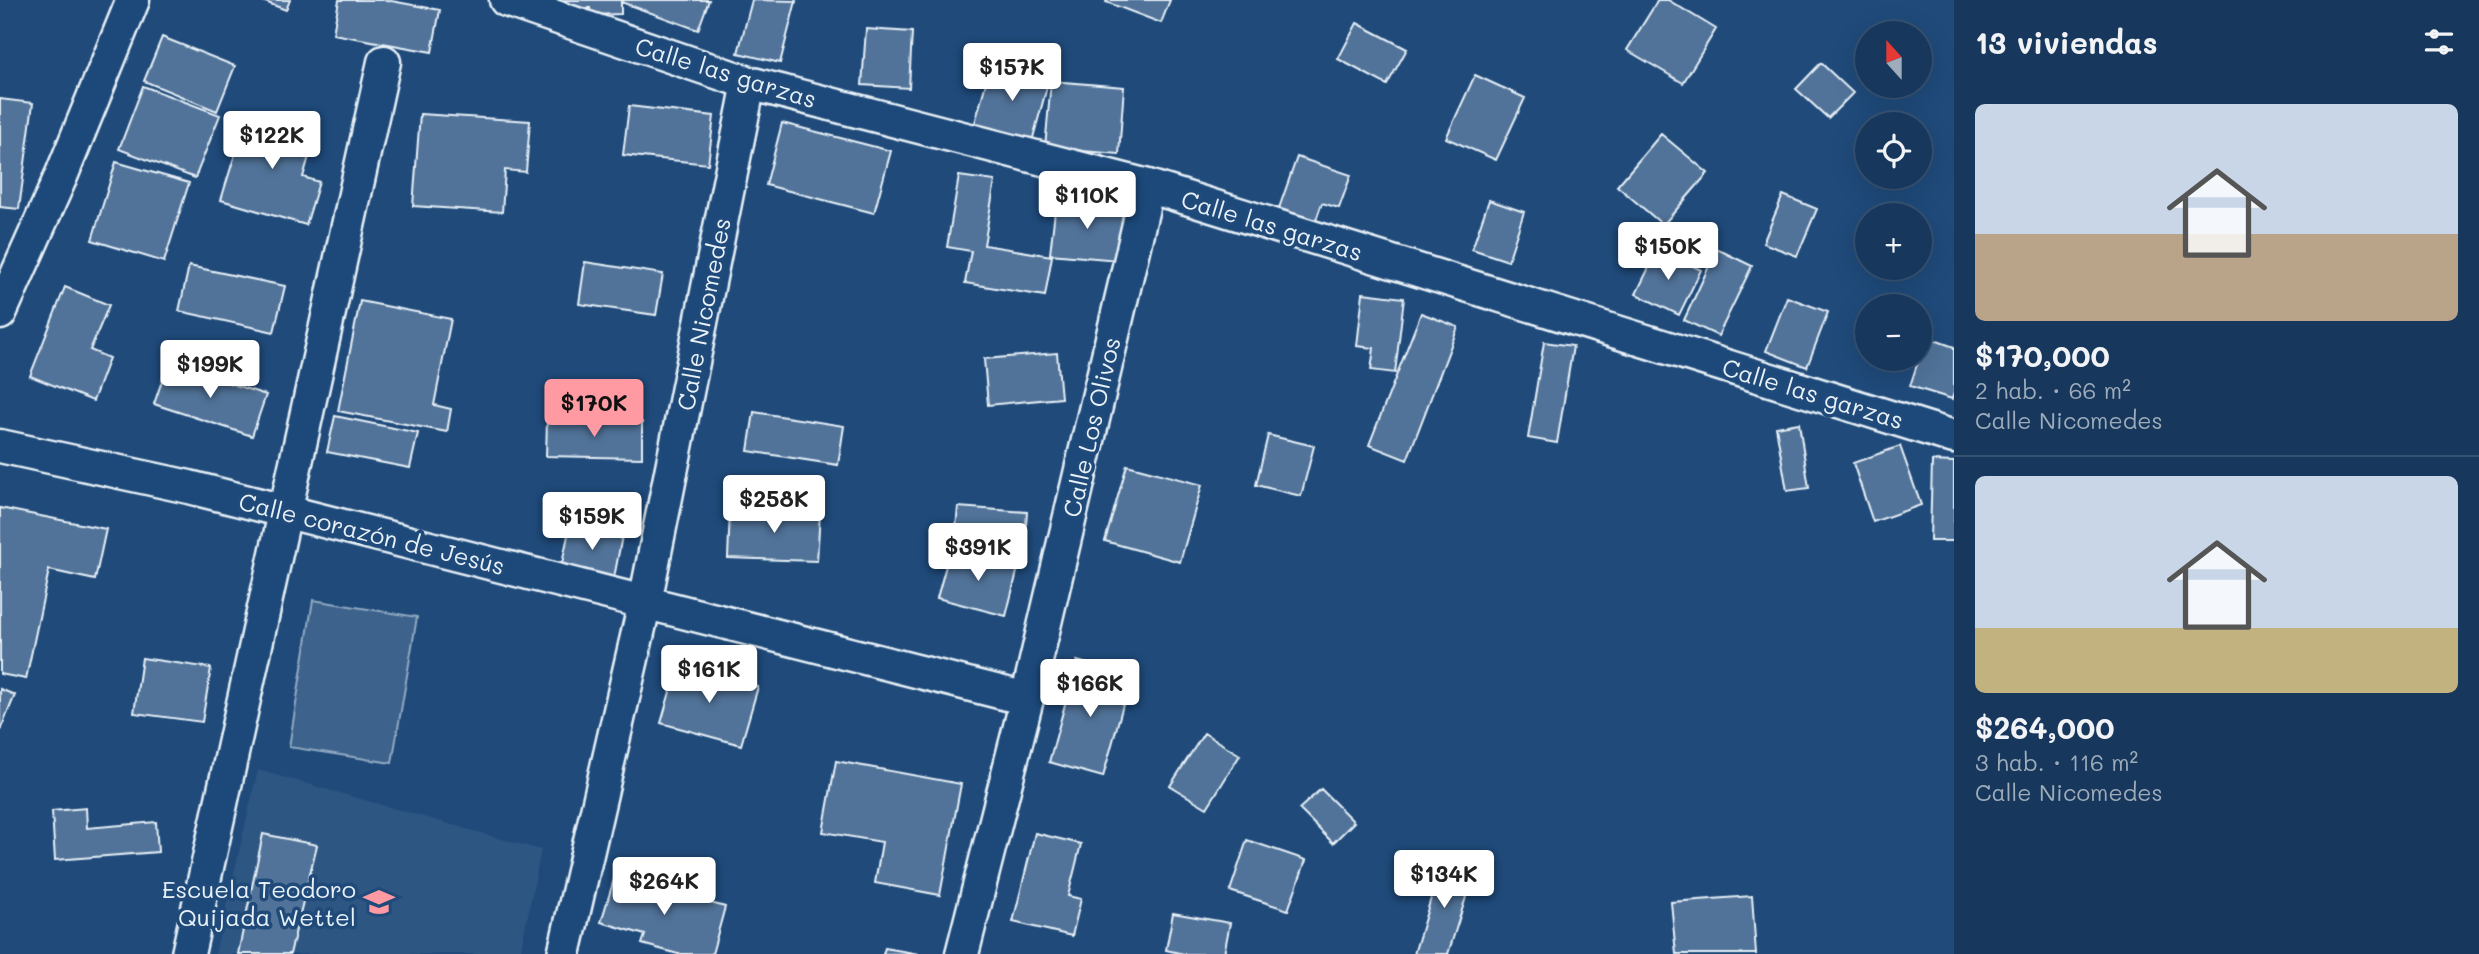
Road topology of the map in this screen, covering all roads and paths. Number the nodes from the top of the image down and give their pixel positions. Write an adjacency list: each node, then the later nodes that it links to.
1 (133, 0): 6 (street)
2 (506, 0): 4 (street, Calle las garzas)
3 (384, 62): 10 (street)
4 (749, 83): 5 (street, Calle las garzas); 11 (street, Calle Nicomedes)
5 (1148, 186): 8 (street, Calle las garzas); 12 (street, Calle Los Olivos)
6 (12, 254): 7 (street)
7 (0, 313)
8 (1954, 437)
9 (0, 446): 10 (street, Calle corazón de Jesús)
10 (285, 512): 11 (street, Calle corazón de Jesús); 13 (street)
11 (645, 602): 12 (street, Calle corazón de Jesús); 14 (street, Calle Nicomedes)
12 (1027, 699): 15 (street, Calle Los Olivos)
13 (188, 954)
14 (564, 954)
15 (962, 954)

